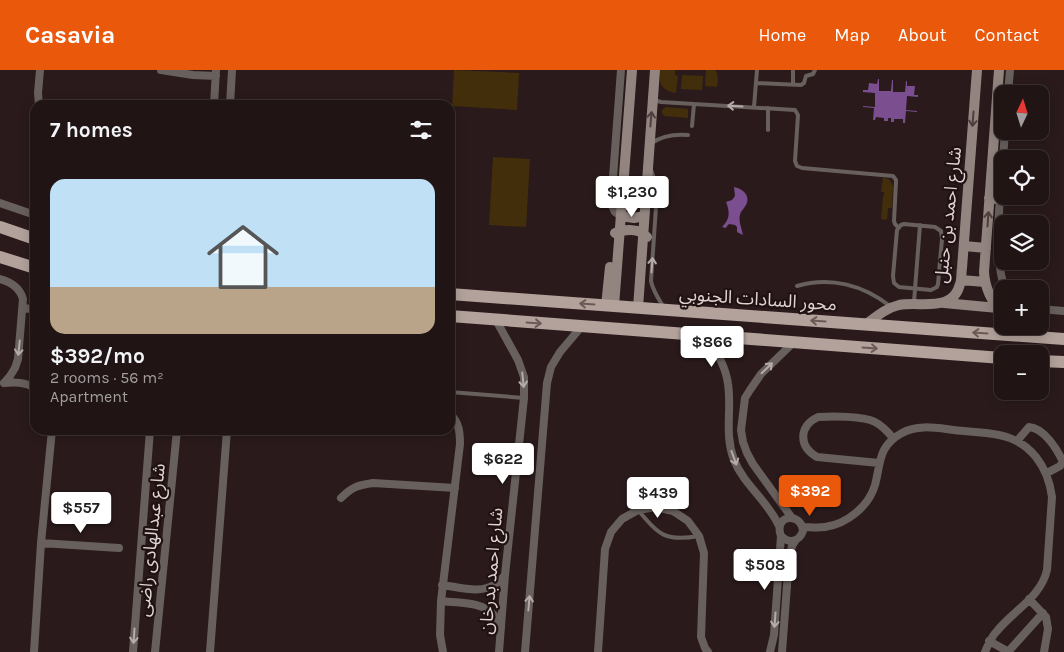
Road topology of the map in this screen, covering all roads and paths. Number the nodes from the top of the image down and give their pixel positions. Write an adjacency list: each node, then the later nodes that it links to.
1 (40, 70): 18 (street)
2 (161, 70): 13 (street)
3 (232, 70): 20 (street)
4 (621, 70): 34 (street)
5 (632, 70): 34 (street)
6 (655, 70): 17 (street)
7 (757, 70): 14 (lane)
8 (793, 70): 15 (lane)
9 (814, 70): 15 (lane)
10 (977, 70): 42 (street, شارع احمد بن حنبل, one-way to 42)
11 (999, 70): 28 (street)
12 (1010, 70): 16 (street)
13 (216, 73): 19 (street)
14 (756, 82): 15 (lane); 22 (lane)
15 (793, 85)
16 (1009, 85)
17 (653, 99): 21 (lane); 27 (street, one-way to 17)
18 (39, 100)
19 (214, 100)
20 (230, 100)
21 (694, 104): 22 (lane, one-way to 21); 24 (lane)
22 (754, 107): 23 (lane)
23 (768, 108): 25 (lane); 38 (lane)
24 (692, 126)
25 (768, 130)
26 (688, 135): 27 (lane)
27 (650, 144): 29 (street)
28 (996, 150)
29 (648, 163): 35 (street); 62 (lane, one-way to 29)
30 (0, 203): 33 (street)
31 (994, 204): 43 (street, one-way to 31)
32 (996, 205): 48 (street)
33 (30, 213)
34 (620, 216): 35 (street); 39 (street)
35 (644, 216): 40 (street)
36 (920, 225): 38 (lane); 51 (lane); 51 (lane)
37 (0, 227): 41 (main road)
38 (898, 227): 51 (lane)
39 (620, 231): 40 (street); 56 (street)
40 (643, 233): 59 (street)
41 (30, 237)
42 (964, 246): 43 (street); 47 (street, شارع احمد بن حنبل)
43 (986, 248): 49 (street)
44 (0, 257): 45 (main road)
45 (30, 266)
46 (0, 278): 58 (street)
47 (961, 280): 49 (street); 54 (street, شارع احمد بن حنبل)
48 (1002, 280)
49 (985, 282): 53 (street)
50 (797, 286): 57 (lane)
51 (915, 289): 55 (lane)
52 (455, 294): 56 (main road, محور السادات الجنوبي, one-way to 52)
53 (994, 302)
54 (943, 303): 55 (street, شارع احمد بن حنبل); 61 (street)
55 (914, 304): 57 (street, شارع احمد بن حنبل)
56 (610, 306): 59 (main road, محور السادات الجنوبي)
57 (892, 307): 67 (street, شارع احمد بن حنبل)
58 (23, 308): 60 (street); 76 (street, one-way to 76)
59 (640, 308): 62 (main road, محور السادات الجنوبي)
60 (30, 309)
61 (994, 309)
62 (666, 310): 67 (main road, محور السادات الجنوبي, one-way to 62)
63 (1049, 310): 64 (street)
64 (1064, 311)
65 (455, 316): 66 (main road)
66 (496, 320): 68 (main road, one-way to 68); 80 (street, شارع احمد بدرخان, one-way to 80)
67 (865, 325): 70 (main road, محور السادات الجنوبي, one-way to 67)
68 (582, 326): 69 (main road); 117 (street, one-way to 68)
69 (706, 336): 72 (main road); 79 (street)
70 (1032, 336): 71 (main road, محور السادات الجنوبي)
71 (1064, 339)
72 (794, 342): 73 (main road, one-way to 73); 81 (street, one-way to 72)
73 (994, 357)
74 (1049, 361): 75 (main road)
75 (1064, 362)
76 (2, 384): 77 (street)
77 (30, 385)
78 (455, 392): 80 (lane)
79 (729, 396): 81 (street); 83 (street)
80 (524, 398): 104 (street, شارع احمد بدرخان)
81 (745, 398): 84 (street)
82 (455, 418): 93 (street)
83 (728, 420): 84 (street); 97 (street, one-way to 97)
84 (742, 422): 96 (street)
85 (52, 435): 102 (street)
86 (150, 435): 112 (street, شارع عبدالهادى راضى, one-way to 112)
87 (177, 435): 113 (street, شارع عبدالهادى راضى)
88 (227, 435): 114 (street)
89 (893, 438): 90 (street); 91 (street); 91 (street)
90 (1017, 441): 92 (street); 92 (street)
91 (879, 462): 98 (street)
92 (1047, 473): 106 (street)
93 (455, 488): 94 (street); 105 (street)
94 (341, 498)
95 (638, 510): 99 (street); 99 (lane); 118 (street)
96 (792, 518): 97 (street); 98 (street)
97 (779, 526): 100 (street)
98 (802, 527): 101 (street)
99 (699, 536): 119 (street)
100 (781, 536): 101 (street); 120 (street, one-way to 120)
101 (795, 541): 121 (street)
102 (41, 542): 103 (street); 111 (street)
103 (119, 548)
104 (505, 575): 105 (street); 109 (street, شارع احمد بدرخان)
105 (442, 585): 107 (street)
106 (1029, 600): 108 (street); 110 (street)
107 (441, 602): 109 (street); 115 (street)
108 (1043, 613): 123 (street); 124 (street)
109 (501, 627): 116 (street, شارع احمد بدرخان)
110 (990, 642): 122 (street); 123 (street)
111 (34, 652)
112 (133, 652)
113 (155, 652)
114 (210, 652)
115 (443, 652)
116 (499, 652)
117 (525, 652)
118 (598, 652)
119 (708, 652)
120 (770, 652)
121 (782, 652)
122 (985, 652)
123 (1009, 652)
124 (1044, 652)

